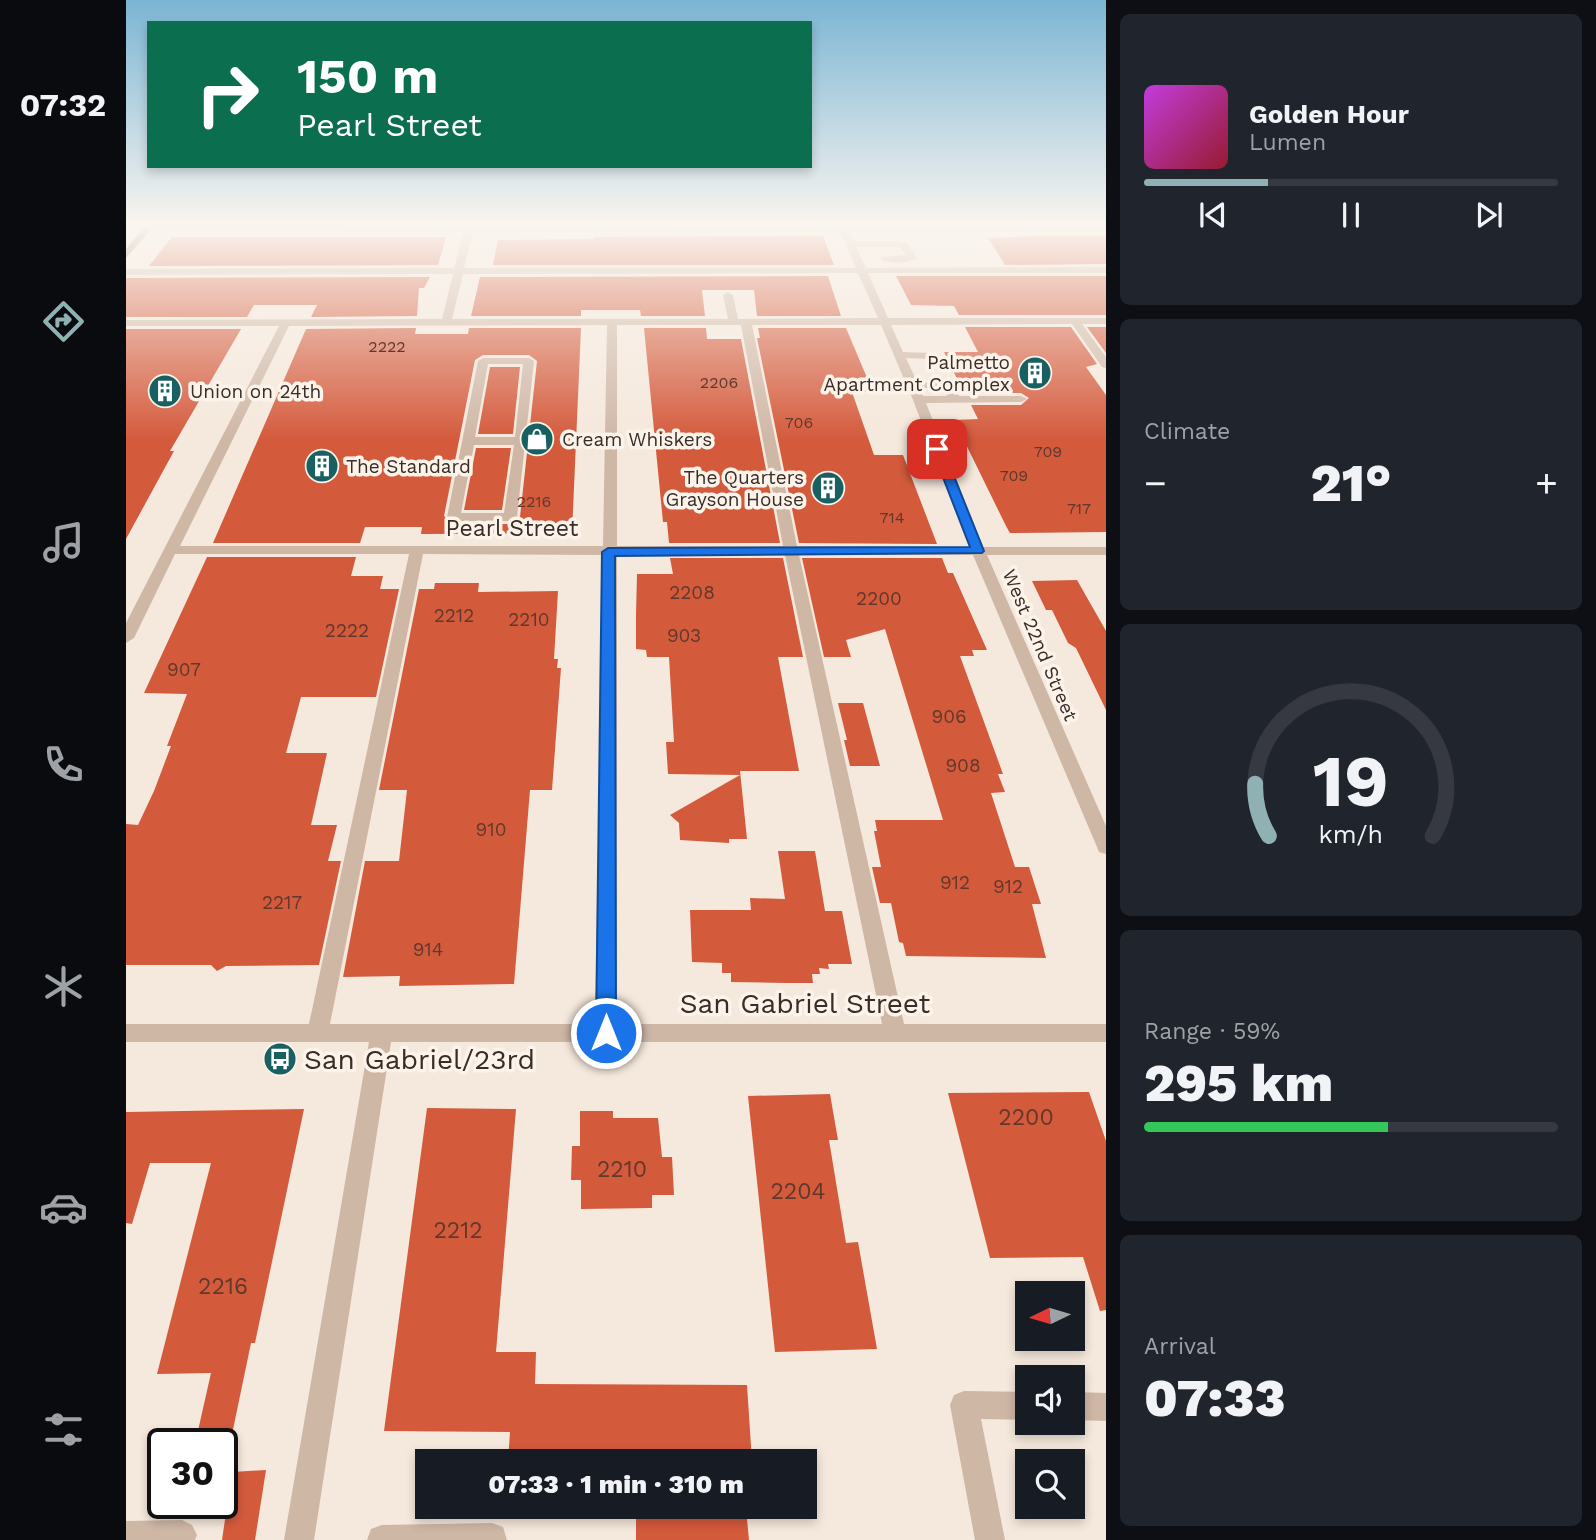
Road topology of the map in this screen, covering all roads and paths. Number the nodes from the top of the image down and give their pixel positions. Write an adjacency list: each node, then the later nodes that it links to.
1 (452, 297): 7 (street)
2 (730, 297): 9 (street)
3 (874, 297): 11 (street, West 22nd Street)
4 (1075, 321): 5 (street); 11 (street); 14 (street)
5 (1106, 321)
6 (286, 322): 7 (street); 10 (street); 21 (street)
7 (446, 322): 8 (street)
8 (612, 322): 9 (street); 25 (street)
9 (740, 322): 11 (street); 22 (street)
10 (126, 323)
11 (886, 323): 12 (street, West 22nd Street)
12 (900, 355): 13 (street); 15 (street, West 22nd Street)
13 (931, 356)
14 (1106, 365)
15 (912, 385): 17 (street, West 22nd Street); 18 (street)
16 (1021, 399): 18 (street)
17 (919, 400): 18 (street); 24 (street, West 22nd Street)
18 (955, 400)
19 (468, 441): 20 (street); 20 (street); 20 (street)
20 (522, 441)
21 (170, 550): 23 (street, Pearl Street); 27 (street)
22 (790, 550): 24 (street, Pearl Street); 25 (street, Pearl Street); 33 (street)
23 (417, 551): 25 (street, Pearl Street); 29 (street)
24 (978, 551): 26 (street, Pearl Street); 28 (street, West 22nd Street)
25 (608, 552): 32 (street)
26 (1105, 553)
27 (126, 638)
28 (1106, 847)
29 (318, 1031): 30 (street, San Gabriel Street); 31 (street, San Gabriel Street)
30 (382, 1032): 32 (street, San Gabriel Street); 40 (street)
31 (126, 1033)
32 (606, 1033): 33 (street, San Gabriel Street)
33 (895, 1033): 34 (street, San Gabriel Street)
34 (1106, 1033)
35 (1015, 1406): 43 (street)
36 (1085, 1406): 37 (street)
37 (1106, 1407)
38 (183, 1535): 39 (street)
39 (126, 1536)
40 (299, 1540)
41 (382, 1540): 42 (street)
42 (492, 1540)
43 (990, 1540)

